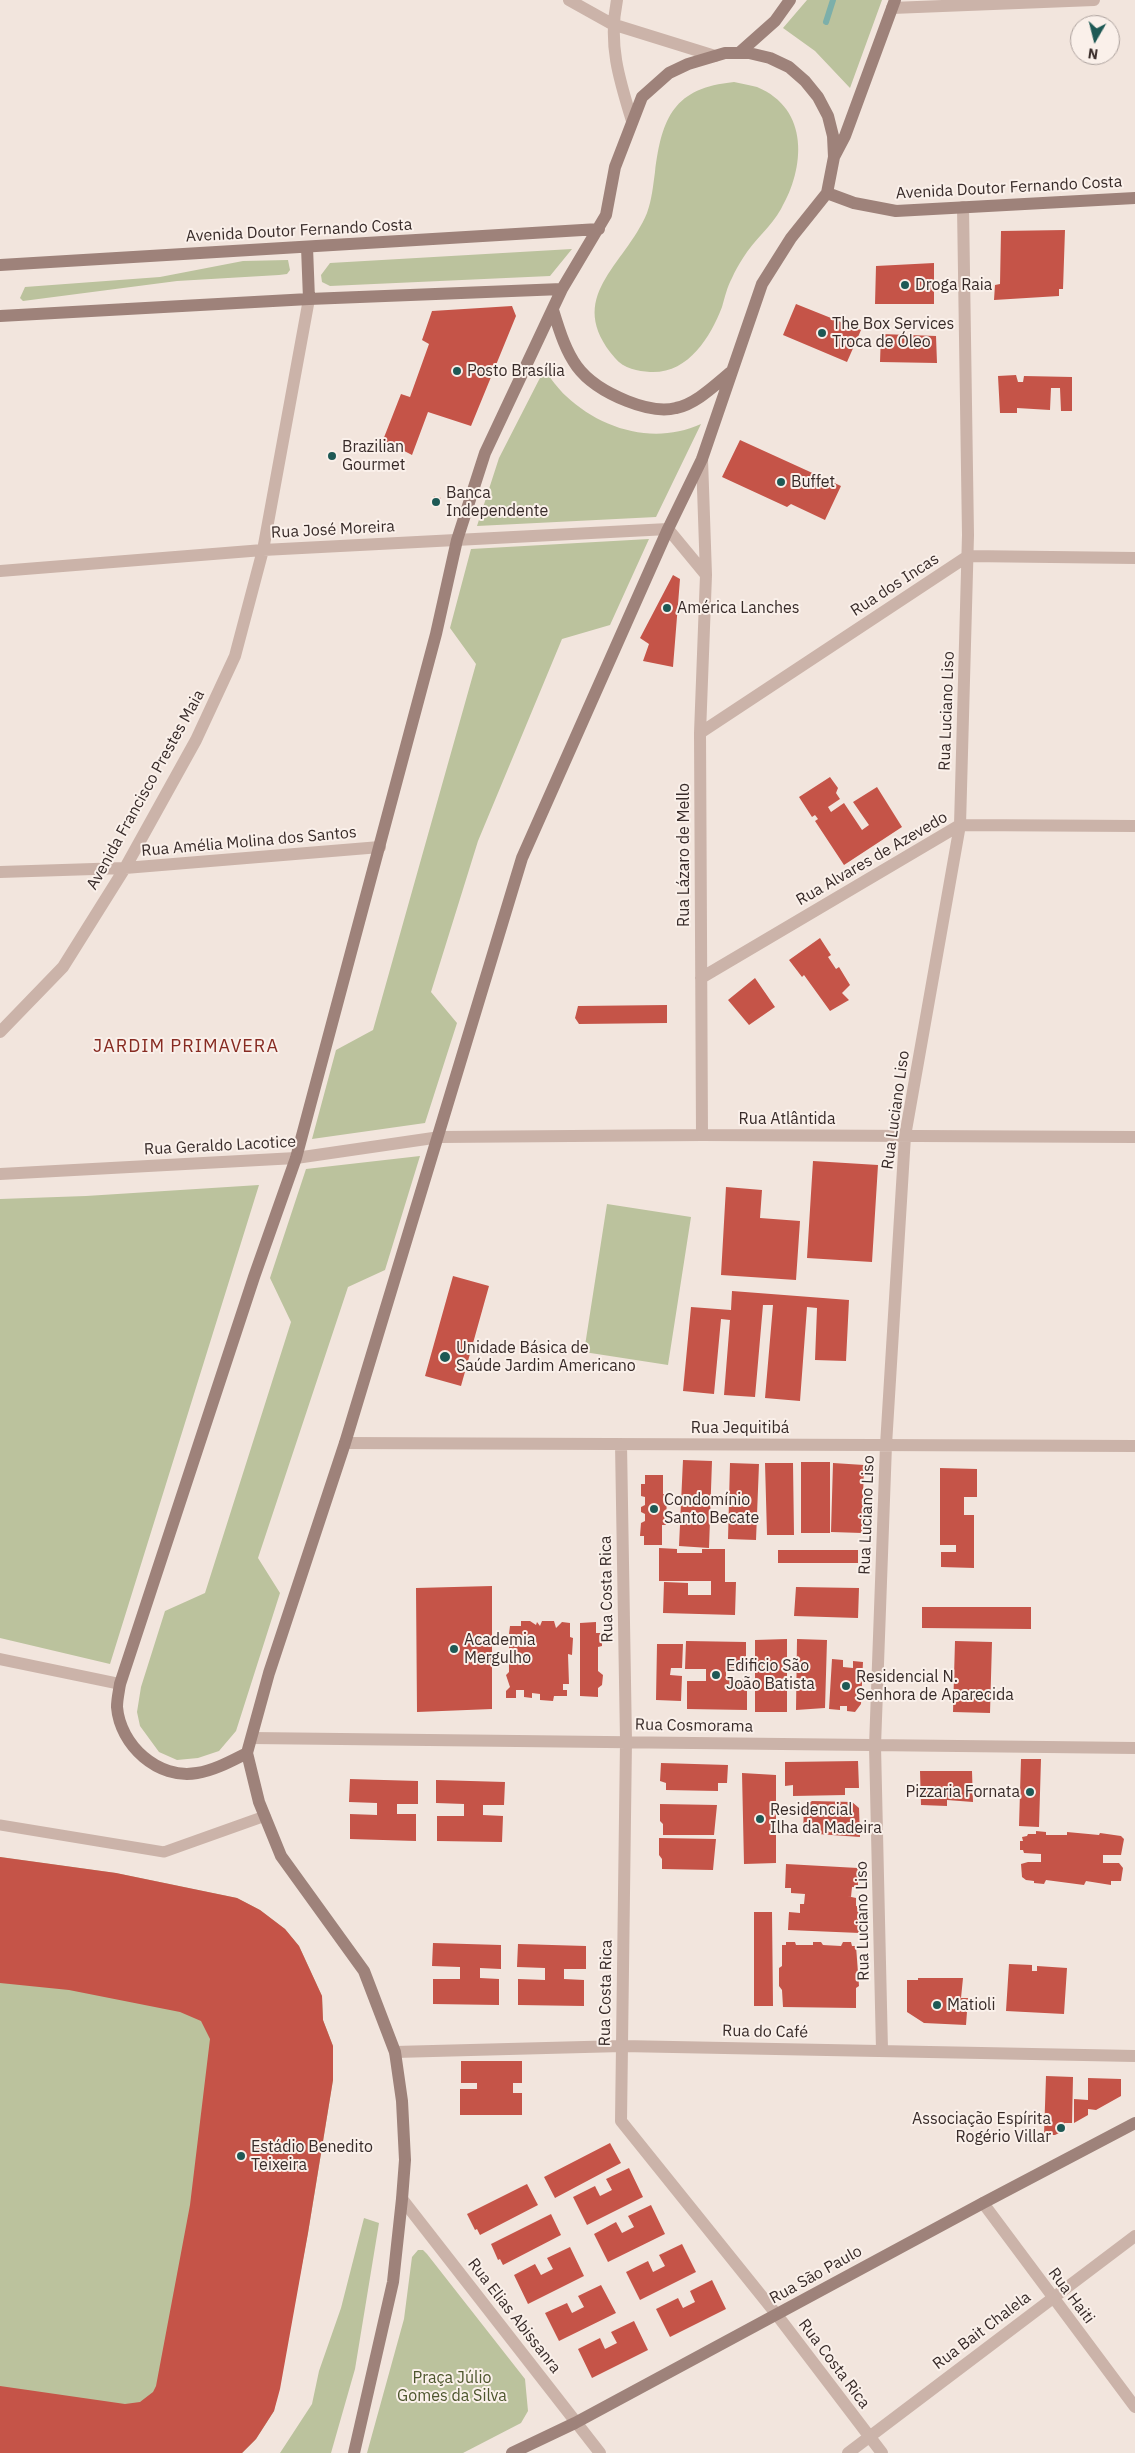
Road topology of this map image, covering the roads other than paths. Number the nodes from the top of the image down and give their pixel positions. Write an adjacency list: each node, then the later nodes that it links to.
1 (570, 0): 6 (street)
2 (617, 0): 6 (street)
3 (790, 0): 7 (main road)
4 (1094, 0): 5 (street)
5 (894, 4): 10 (main road)
6 (612, 24): 8 (street); 9 (street)
7 (739, 53): 8 (main road); 10 (main road)
8 (715, 56): 9 (main road)
9 (632, 121): 14 (main road)
10 (834, 157): 11 (main road)
11 (827, 193): 13 (main road, Avenida Doutor Fernando Costa); 21 (main road)
12 (1135, 198): 13 (main road, Avenida Doutor Fernando Costa)
13 (962, 207): 26 (street, Rua Luciano Liso)
14 (599, 228): 15 (main road, Avenida Doutor Fernando Costa); 17 (main road)
15 (307, 247): 16 (main road, Avenida Doutor Fernando Costa); 18 (main road)
16 (0, 266)
17 (562, 289): 18 (main road); 19 (main road)
18 (309, 299): 20 (main road); 25 (street, Avenida Francisco Prestes Maia)
19 (553, 310): 21 (main road); 24 (main road)
20 (0, 316)
21 (731, 372): 22 (main road)
22 (702, 459): 23 (main road); 29 (street, Rua Lázaro de Mello)
23 (668, 529): 24 (street, Rua José Moreira); 29 (street); 40 (main road)
24 (457, 540): 25 (street, Rua José Moreira); 33 (main road)
25 (263, 550): 28 (street, Rua José Moreira); 34 (street, Avenida Francisco Prestes Maia)
26 (968, 556): 27 (street); 30 (street, Rua dos Incas); 31 (street, Rua Luciano Liso)
27 (1135, 558)
28 (0, 571)
29 (706, 575): 30 (street, Rua Lázaro de Mello)
30 (700, 733): 36 (street, Rua Lázaro de Mello)
31 (960, 825): 32 (street, Rua Alvares de Azevedo); 36 (street, Rua Alvares de Azevedo); 39 (street, Rua Luciano Liso)
32 (1135, 826)
33 (380, 847): 34 (street, Rua Amélia Molina dos Santos); 42 (main road)
34 (125, 868): 35 (street, Rua Amélia Molina dos Santos); 37 (street, Avenida Francisco Prestes Maia)
35 (0, 872)
36 (700, 978): 38 (street, Rua Lázaro de Mello)
37 (0, 1032)
38 (702, 1135): 39 (street, Rua Atlântida); 40 (street, Rua Atlântida)
39 (905, 1136): 41 (street, Rua Atlântida); 46 (street, Rua Luciano Liso)
40 (440, 1137): 42 (street, Rua Geraldo Lacotice); 44 (main road)
41 (1135, 1137)
42 (296, 1158): 43 (street, Rua Geraldo Lacotice); 49 (main road)
43 (0, 1174)
44 (345, 1443): 45 (street, Rua Jequitibá); 50 (main road)
45 (621, 1444): 46 (street, Rua Jequitibá); 51 (street, Rua Costa Rica)
46 (886, 1445): 47 (street, Rua Jequitibá); 52 (street, Rua Luciano Liso)
47 (1135, 1446)
48 (0, 1659): 49 (street)
49 (120, 1684): 54 (main road)
50 (252, 1738): 51 (street, Rua Cosmorama); 54 (main road)
51 (626, 1740): 52 (street, Rua Cosmorama); 57 (street, Rua Costa Rica)
52 (875, 1746): 53 (street, Rua Cosmorama); 58 (street, Rua Luciano Liso)
53 (1135, 1748)
54 (248, 1754): 55 (main road)
55 (265, 1816): 56 (lane); 59 (main road)
56 (0, 1825)
57 (622, 2046): 58 (street, Rua do Café); 59 (street, Rua do Café); 66 (street, Rua Costa Rica)
58 (882, 2050): 60 (street, Rua do Café)
59 (395, 2052): 62 (main road)
60 (1135, 2056)
61 (1135, 2124): 63 (main road, Rua São Paulo)
62 (402, 2200): 68 (street, Rua Elias Abissanra); 70 (main road)
63 (983, 2202): 65 (street, Rua Haiti); 66 (main road, Rua São Paulo)
64 (1135, 2236): 65 (street, Rua Bait Chalela)
65 (1052, 2298): 67 (street, Rua Haiti); 69 (street, Rua Bait Chalela)
66 (777, 2315): 68 (main road, Rua São Paulo); 69 (street, Rua Costa Rica)
67 (1135, 2407)
68 (575, 2423): 71 (main road, Rua São Paulo); 72 (street, Rua Elias Abissanra)
69 (869, 2437): 73 (street, Rua Bait Chalela); 74 (street, Rua Costa Rica)
70 (354, 2453)
71 (512, 2453)
72 (600, 2453)
73 (848, 2453)
74 (882, 2453)

